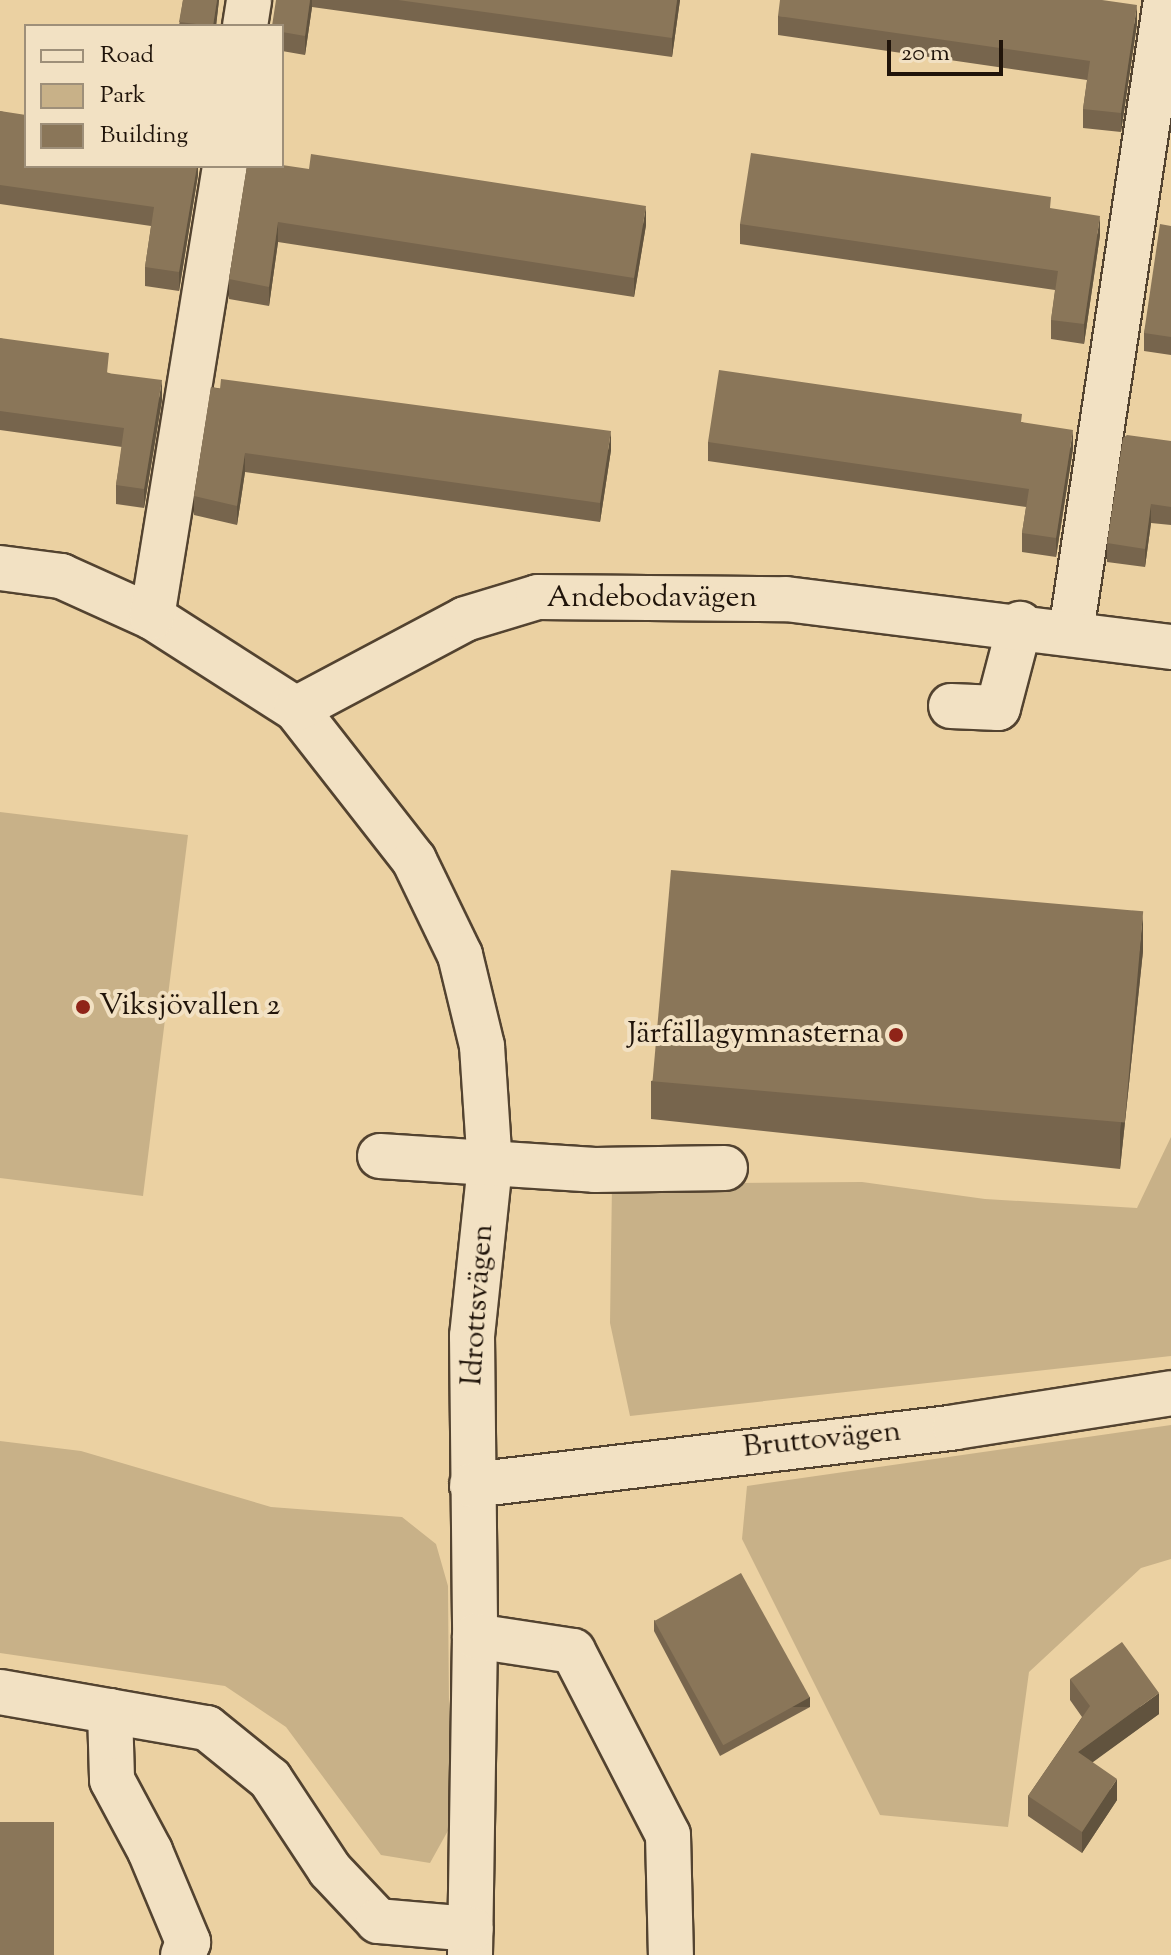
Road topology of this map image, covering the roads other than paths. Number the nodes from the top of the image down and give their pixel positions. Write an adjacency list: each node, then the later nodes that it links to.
1 (249, 0): 3 (street)
2 (1166, 0): 8 (street)
3 (245, 24)
4 (225, 168): 6 (street)
5 (0, 568): 6 (street)
6 (152, 617): 11 (street)
7 (1020, 624): 8 (street, Andebodavägen); 10 (street); 11 (street, Andebodavägen)
8 (1071, 632): 9 (street, Andebodavägen)
9 (1171, 647)
10 (951, 706)
11 (296, 709): 13 (street, Idrottsvägen)
12 (380, 1156): 13 (street)
13 (490, 1165): 14 (street); 16 (street, Idrottsvägen)
14 (725, 1168)
15 (1171, 1393): 16 (street, Bruttovägen)
16 (472, 1485): 17 (street, Idrottsvägen)
17 (475, 1636): 20 (street, Idrottsvägen); 22 (street)
18 (0, 1692): 19 (street)
19 (110, 1711): 20 (street); 21 (street)
20 (470, 1942)
21 (183, 1955)
22 (671, 1955)

